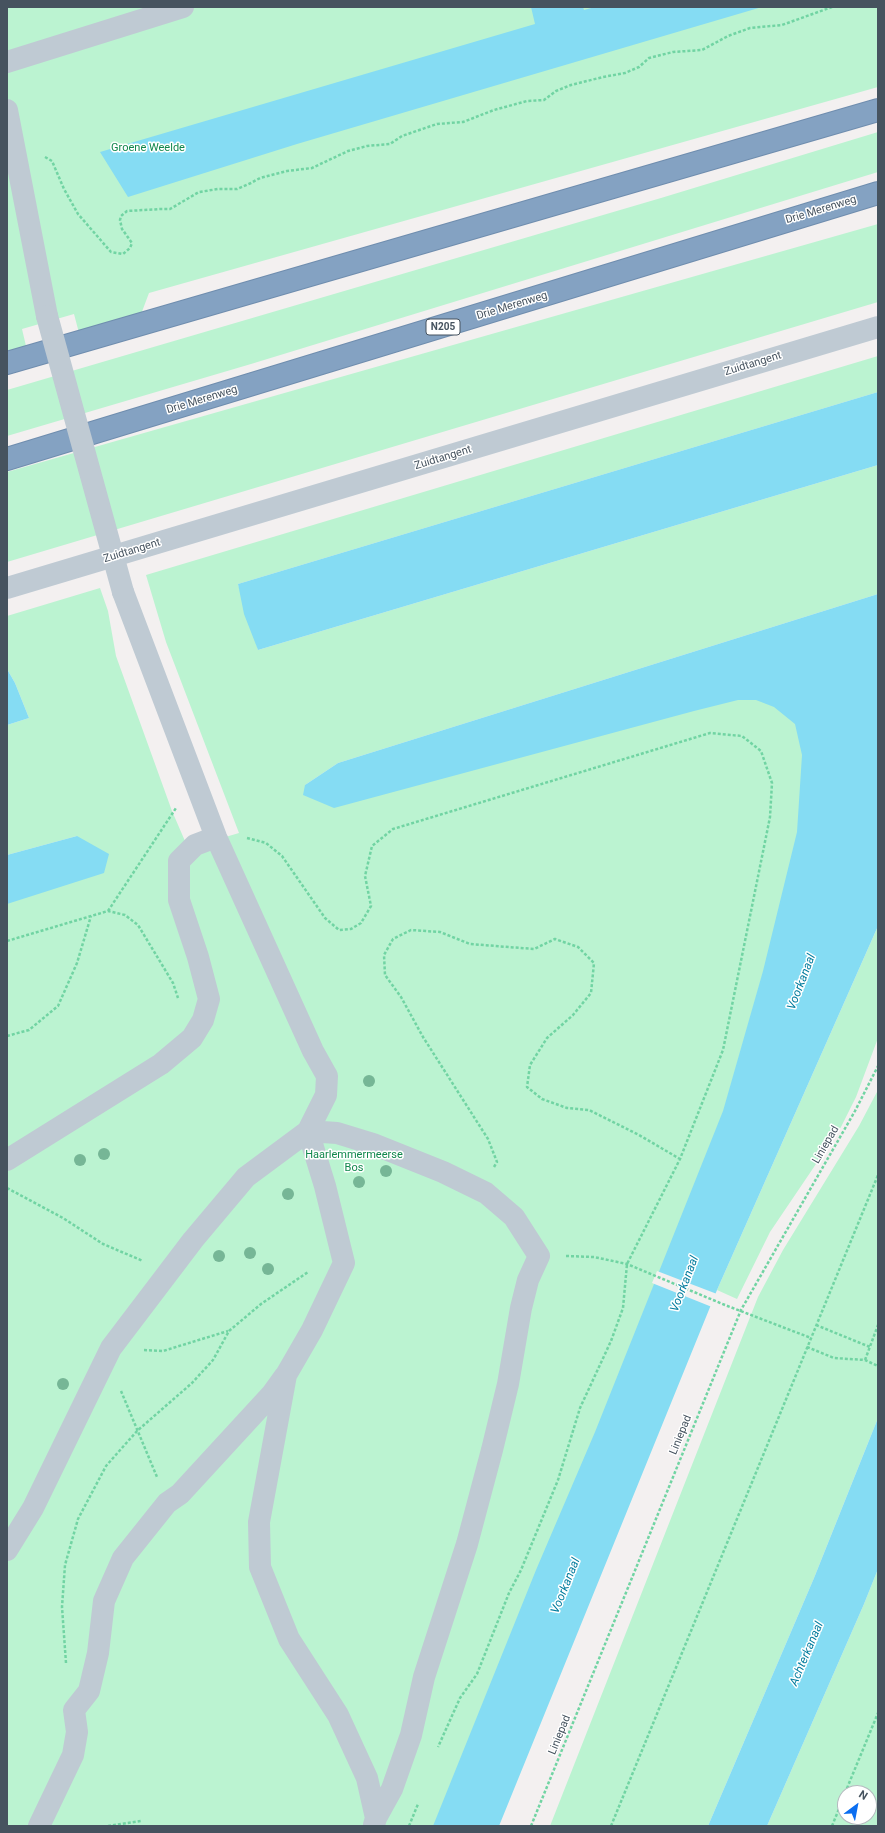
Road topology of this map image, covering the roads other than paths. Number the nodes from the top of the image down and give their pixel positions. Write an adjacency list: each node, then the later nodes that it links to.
1 (183, 7): 2 (street)
2 (7, 62)
3 (7, 110): 10 (street, bridge)
4 (878, 110): 7 (highway)
5 (878, 193): 8 (highway, Drie Merenweg / N205)
6 (878, 327): 9 (street, Zuidtangent)
7 (7, 363)
8 (7, 459)
9 (7, 588)
10 (216, 837): 11 (street); 12 (street)
11 (308, 1131): 13 (street); 14 (street); 15 (street)
12 (7, 1160)
13 (286, 1375): 15 (street); 16 (street)
14 (7, 1550)
15 (375, 1822)
16 (39, 1826)

